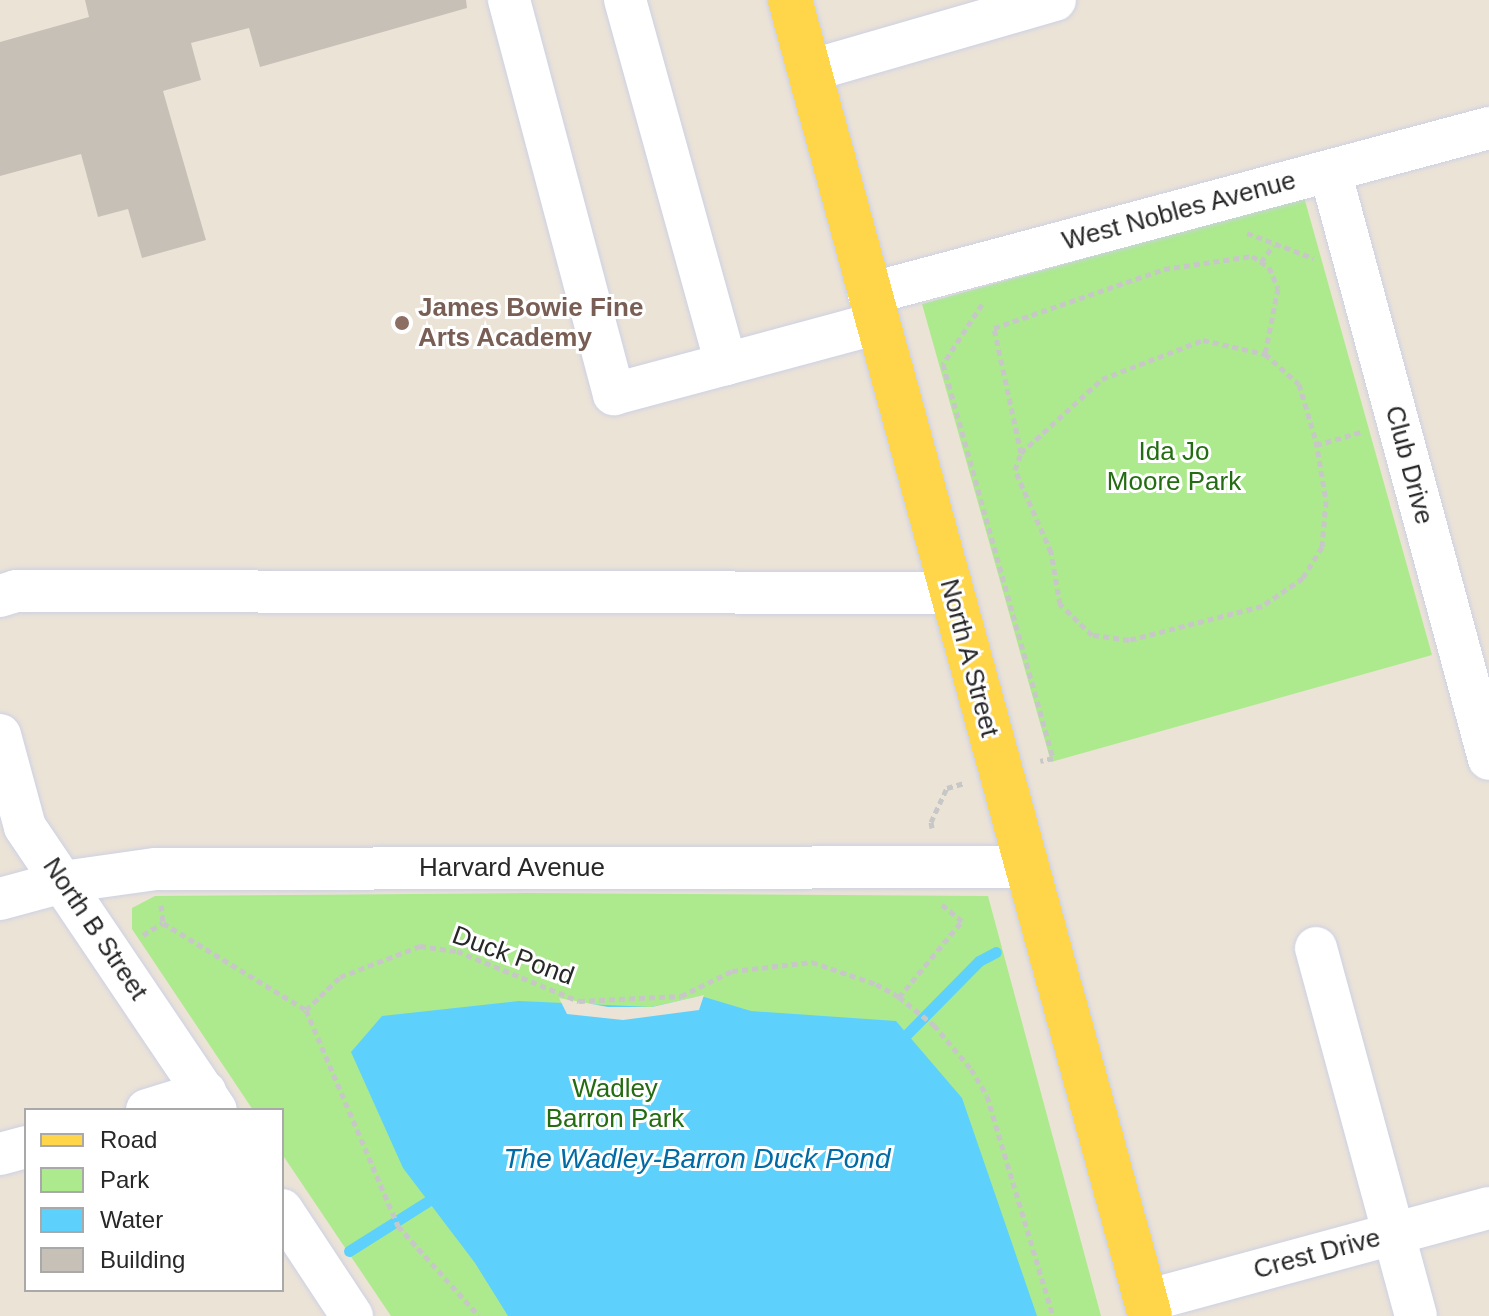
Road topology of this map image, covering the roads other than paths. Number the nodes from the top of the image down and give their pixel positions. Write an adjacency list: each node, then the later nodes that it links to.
1 (509, 0): 9 (street, West Nobles Avenue)
2 (625, 0): 9 (street)
3 (790, 0): 5 (main road, North A Street)
4 (1045, 1): 5 (street)
5 (809, 71): 8 (main road, North A Street)
6 (1489, 128): 7 (street, West Nobles Avenue)
7 (1330, 171): 8 (street, West Nobles Avenue); 13 (street, Club Drive)
8 (874, 308): 9 (street, West Nobles Avenue); 10 (main road, North A Street)
9 (726, 364)
10 (951, 593): 11 (street); 14 (main road, North A Street)
11 (0, 596)
12 (0, 735): 15 (street, North B Street)
13 (1489, 759)
14 (1026, 867): 15 (street, Harvard Avenue); 25 (main road, North A Street)
15 (63, 882): 16 (street, Harvard Avenue); 18 (street, North B Street)
16 (0, 899)
17 (1316, 948): 24 (street)
18 (210, 1101): 19 (street)
19 (161, 1108)
20 (24, 1148): 21 (street)
21 (0, 1154)
22 (1489, 1208): 24 (street, Crest Drive)
23 (284, 1213): 26 (street)
24 (1394, 1233): 25 (street, Crest Drive); 27 (street)
25 (1148, 1309)
26 (352, 1316)
27 (1416, 1316)

